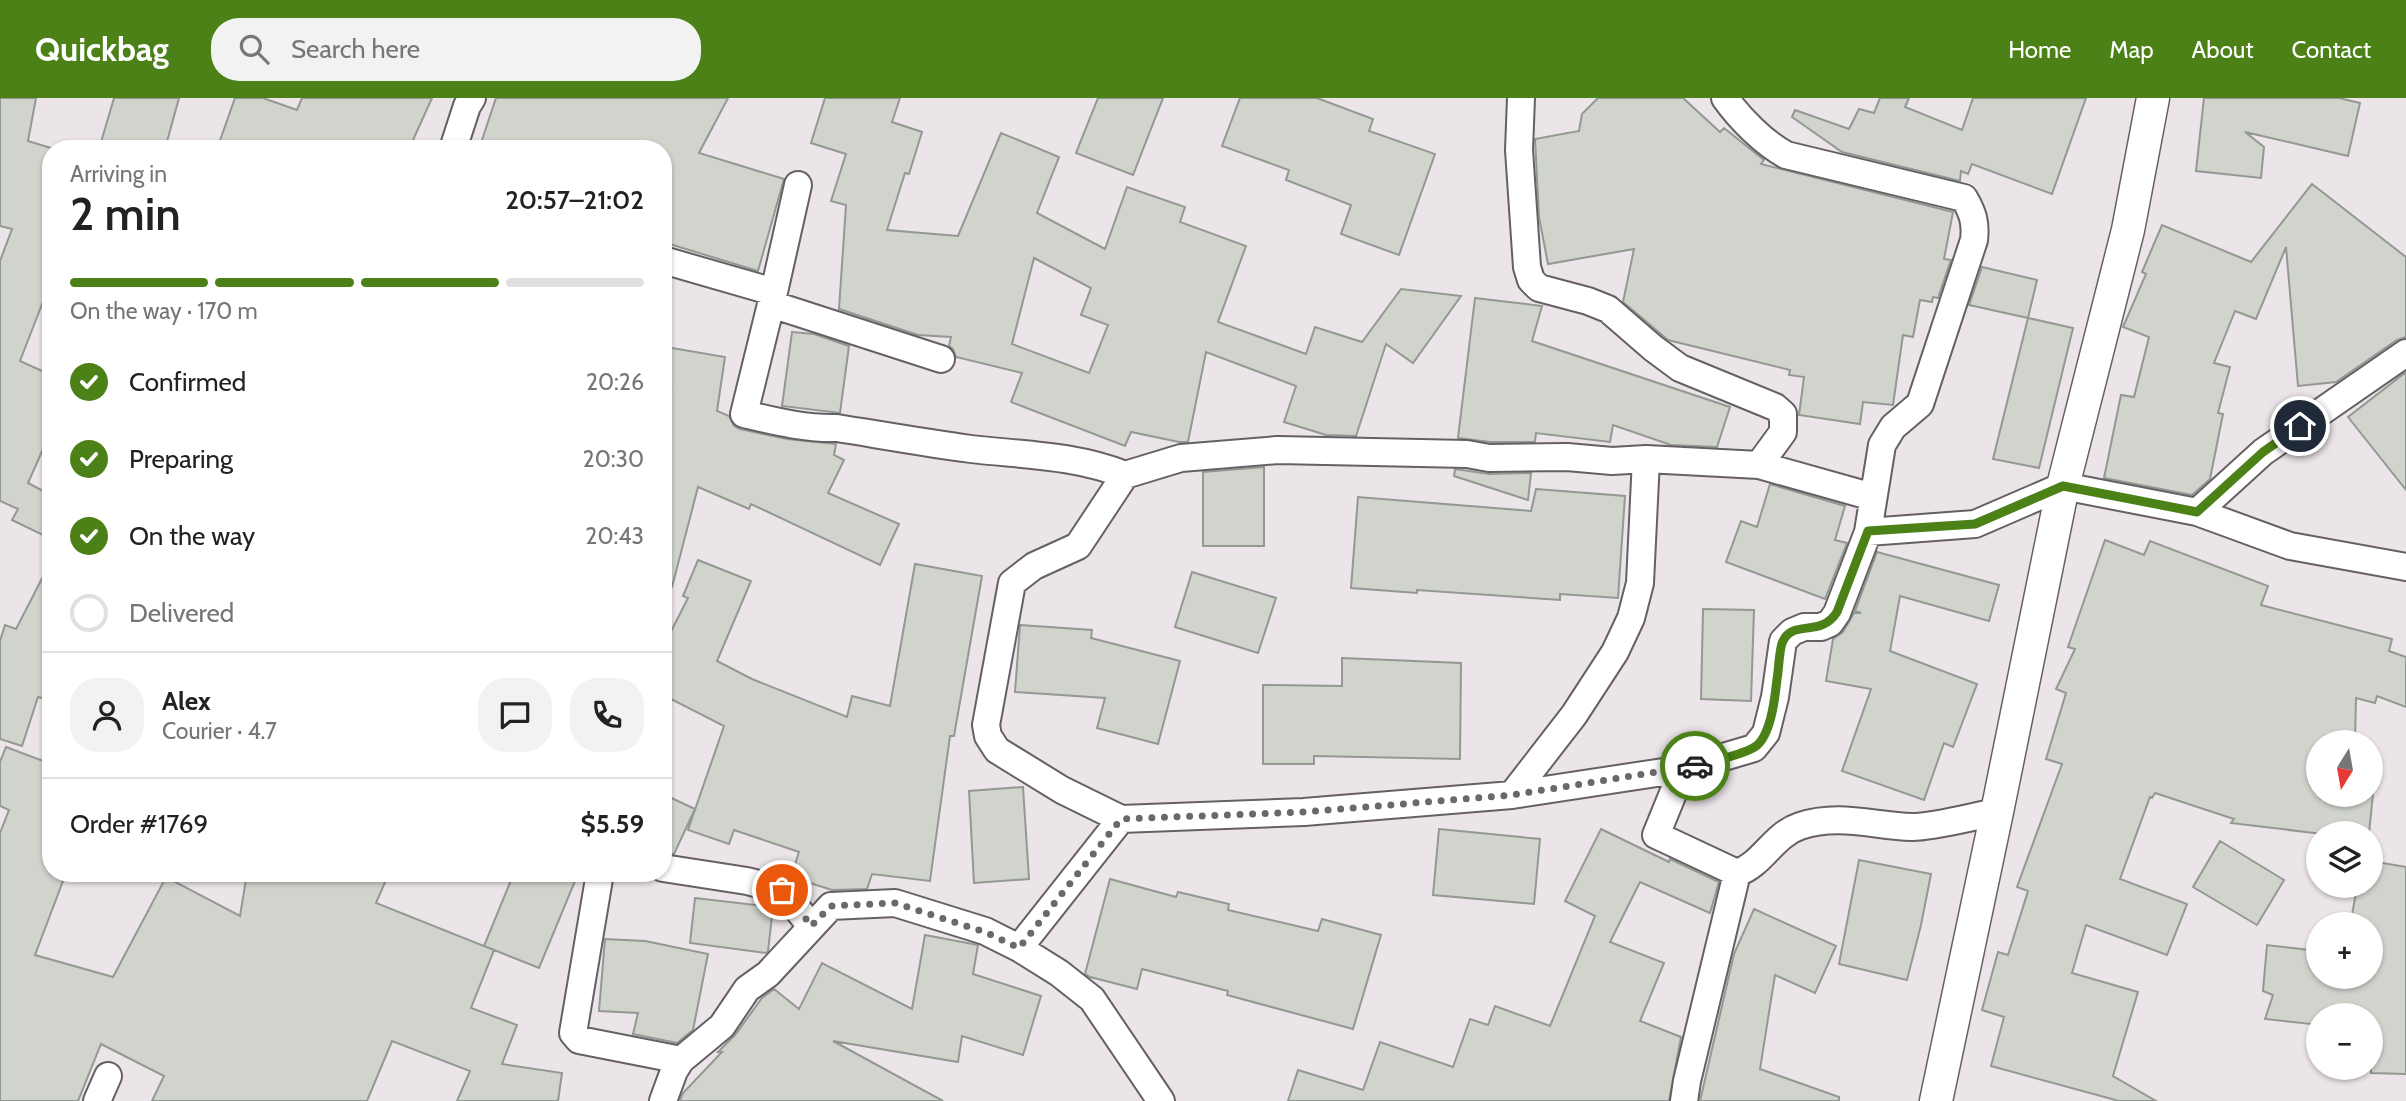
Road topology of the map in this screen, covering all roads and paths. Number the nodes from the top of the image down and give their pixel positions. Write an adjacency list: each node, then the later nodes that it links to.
1 (472, 98): 5 (street)
2 (1521, 98): 12 (street)
3 (1725, 98): 15 (street)
4 (2153, 98): 14 (street)
5 (456, 140)
6 (798, 185): 8 (street)
7 (672, 263): 8 (street)
8 (772, 298): 10 (street); 13 (street)
9 (2406, 353): 16 (street)
10 (941, 359)
11 (1646, 459): 12 (street); 13 (street); 20 (street)
12 (1759, 465): 15 (street)
13 (1125, 475): 22 (street)
14 (2063, 486): 16 (street); 17 (street); 21 (street)
15 (1873, 496): 17 (street)
16 (2197, 512): 18 (street)
17 (1868, 531): 19 (street)
18 (2406, 568)
19 (1683, 769): 20 (street); 24 (street)
20 (1512, 795): 22 (street)
21 (1997, 812): 24 (street); 34 (street)
22 (1121, 819): 27 (street)
23 (672, 869): 26 (street)
24 (1737, 873): 33 (street)
25 (598, 882): 28 (street)
26 (811, 926): 27 (street); 28 (street)
27 (1019, 948): 32 (street)
28 (681, 1060): 31 (street)
29 (108, 1076): 30 (street)
30 (97, 1101)
31 (663, 1101)
32 (1161, 1101)
33 (1685, 1101)
34 (1936, 1101)

